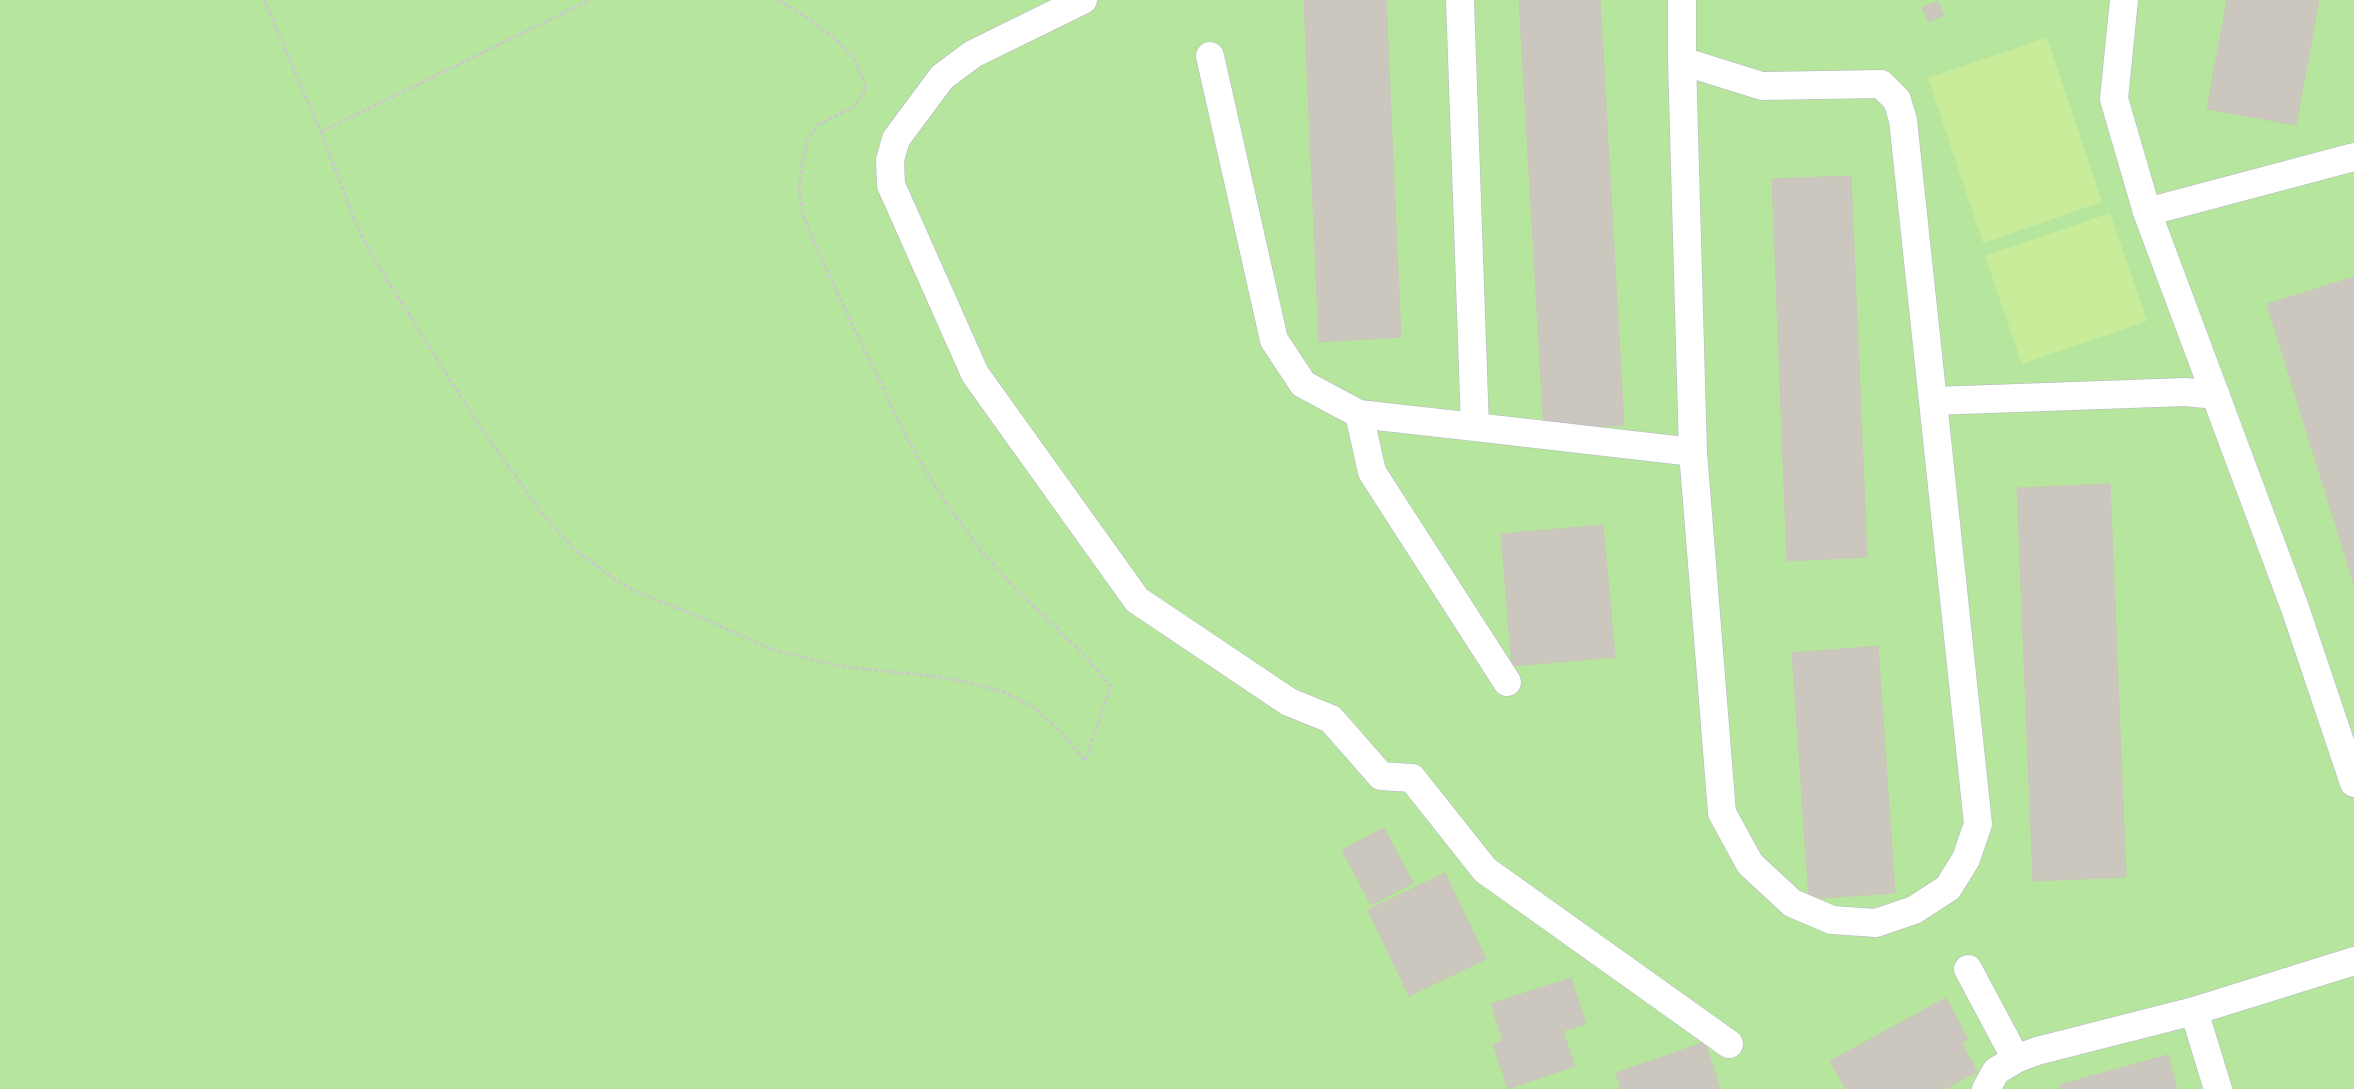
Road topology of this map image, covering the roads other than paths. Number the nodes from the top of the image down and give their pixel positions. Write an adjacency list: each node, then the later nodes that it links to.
1 (1082, 0): 19 (street)
2 (1460, 0): 12 (street)
3 (1682, 0): 6 (street)
4 (2124, 0): 8 (street)
5 (1210, 56): 11 (street)
6 (1682, 61): 10 (street); 13 (street)
7 (2354, 157): 8 (street)
8 (2147, 212): 9 (street)
9 (2216, 395): 10 (street); 15 (street)
10 (1934, 401): 13 (street)
11 (1359, 414): 12 (street); 14 (street)
12 (1475, 427): 13 (street)
13 (1693, 452)
14 (1507, 682)
15 (2354, 783)
16 (2354, 962): 18 (street)
17 (1968, 970): 20 (street)
18 (2194, 1011): 20 (street); 22 (street)
19 (1729, 1044)
20 (2016, 1059): 21 (street)
21 (1986, 1089)
22 (2218, 1089)

